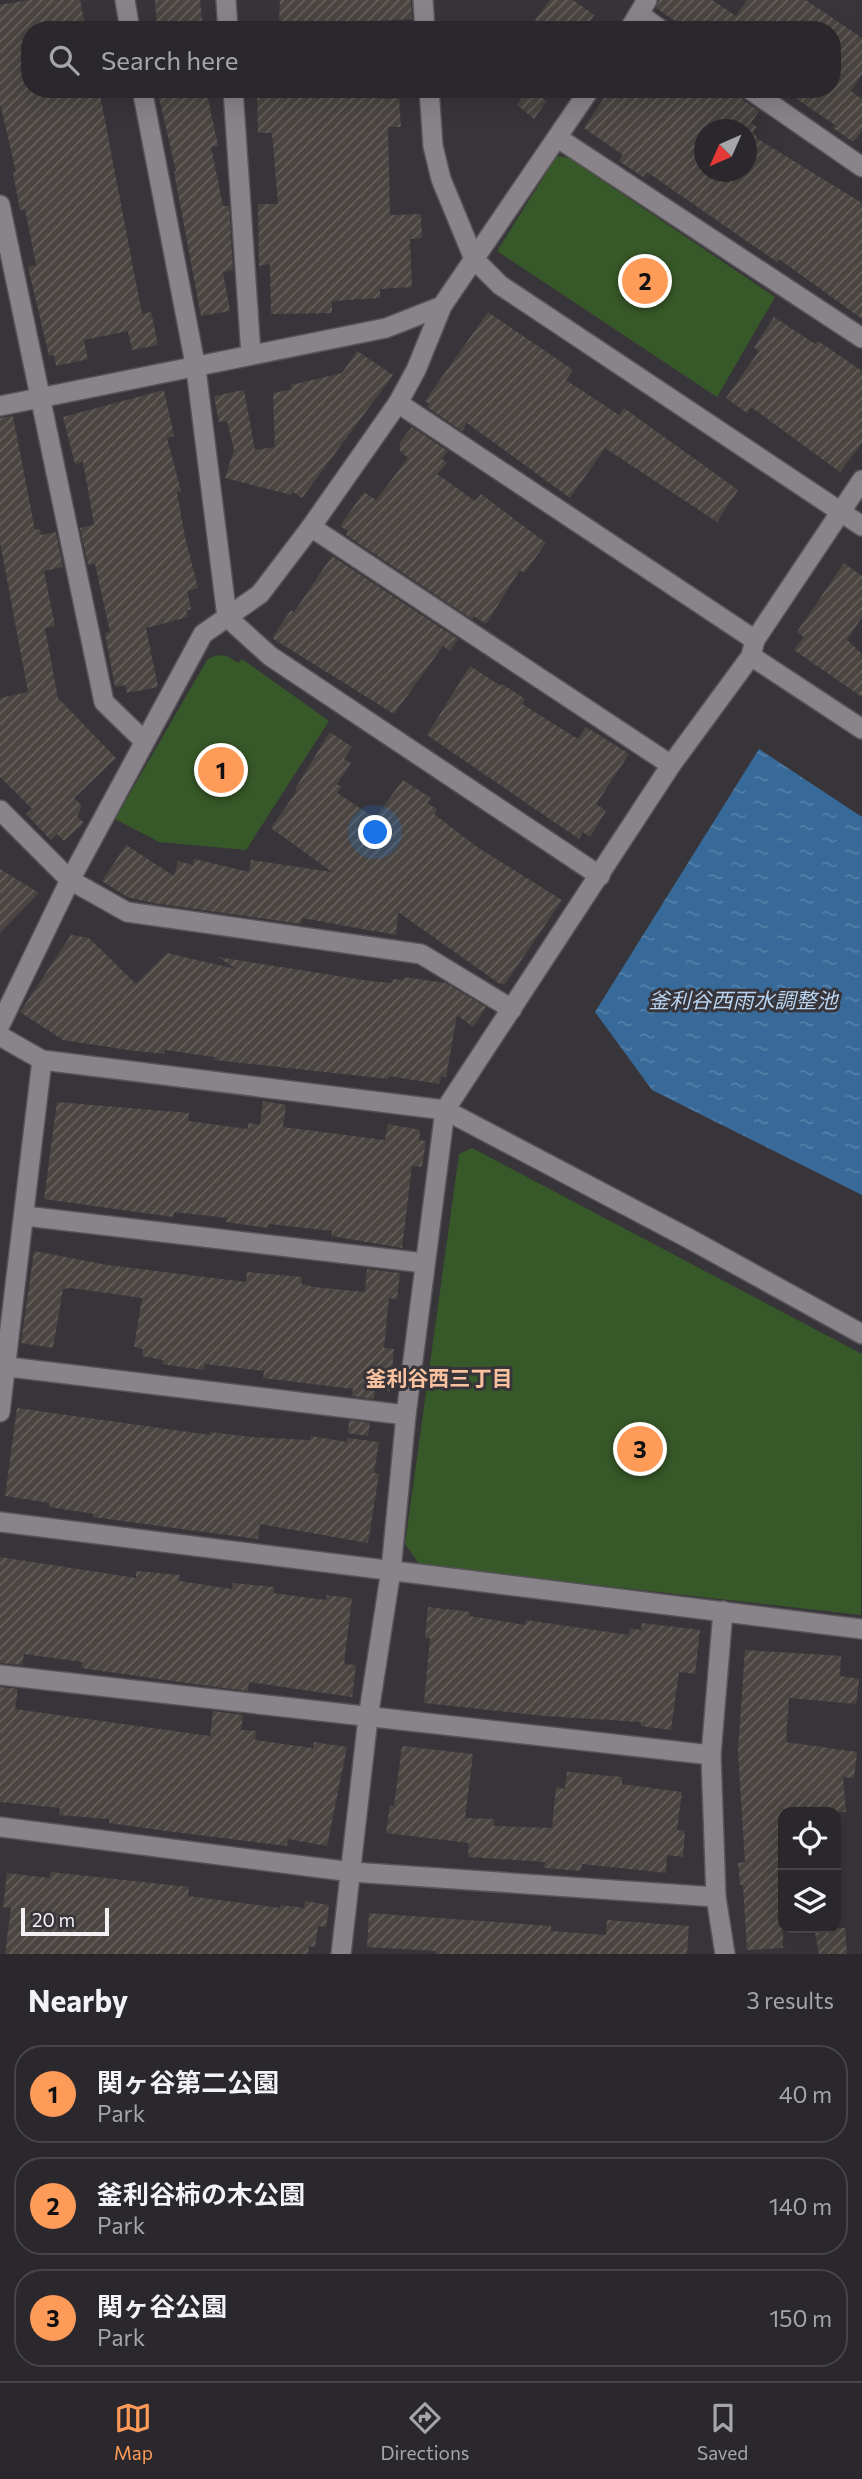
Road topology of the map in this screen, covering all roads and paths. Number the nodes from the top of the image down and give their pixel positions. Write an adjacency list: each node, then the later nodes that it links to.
1 (125, 0): 4 (street)
2 (226, 0): 5 (street)
3 (423, 0): 6 (street)
4 (128, 21)
5 (228, 21)
6 (424, 21)
7 (144, 98): 19 (street)
8 (234, 98): 18 (street)
9 (430, 98): 15 (street)
10 (584, 98): 12 (street)
11 (761, 98): 13 (street)
12 (558, 138): 15 (street); 17 (street)
13 (862, 167)
14 (0, 205): 20 (street)
15 (474, 259): 16 (street); 24 (street)
16 (442, 306): 18 (street); 21 (street)
17 (862, 338)
18 (251, 355): 19 (street)
19 (196, 369): 20 (street); 27 (street)
20 (40, 398): 22 (street); 30 (street)
21 (398, 403): 26 (street); 28 (street)
22 (0, 406)
23 (862, 480): 24 (street)
24 (841, 511): 25 (street); 28 (street)
25 (862, 526)
26 (310, 527): 27 (street); 31 (street)
27 (227, 617): 30 (street); 33 (street)
28 (753, 648): 29 (street); 31 (street)
29 (862, 729)
30 (144, 740): 34 (street)
31 (671, 765): 33 (street)
32 (0, 810): 34 (street)
33 (600, 876): 35 (street)
34 (70, 880): 35 (street); 36 (street)
35 (512, 1009): 39 (street)
36 (0, 1025)
37 (0, 1036): 38 (street)
38 (43, 1060): 39 (street); 40 (street)
39 (445, 1111): 41 (street); 42 (street)
40 (25, 1216): 41 (street); 43 (street)
41 (424, 1263): 45 (street)
42 (862, 1334)
43 (3, 1367): 44 (street); 45 (street)
44 (0, 1412)
45 (406, 1415): 47 (street)
46 (0, 1522): 47 (street)
47 (391, 1570): 48 (street); 51 (street)
48 (723, 1611): 49 (street); 52 (street)
49 (862, 1629)
50 (0, 1675): 51 (street)
51 (368, 1718): 52 (street); 54 (street)
52 (711, 1755): 55 (street)
53 (0, 1827): 54 (street)
54 (352, 1872): 55 (street); 56 (street)
55 (716, 1897): 57 (street)
56 (341, 1954)
57 (725, 1954)

